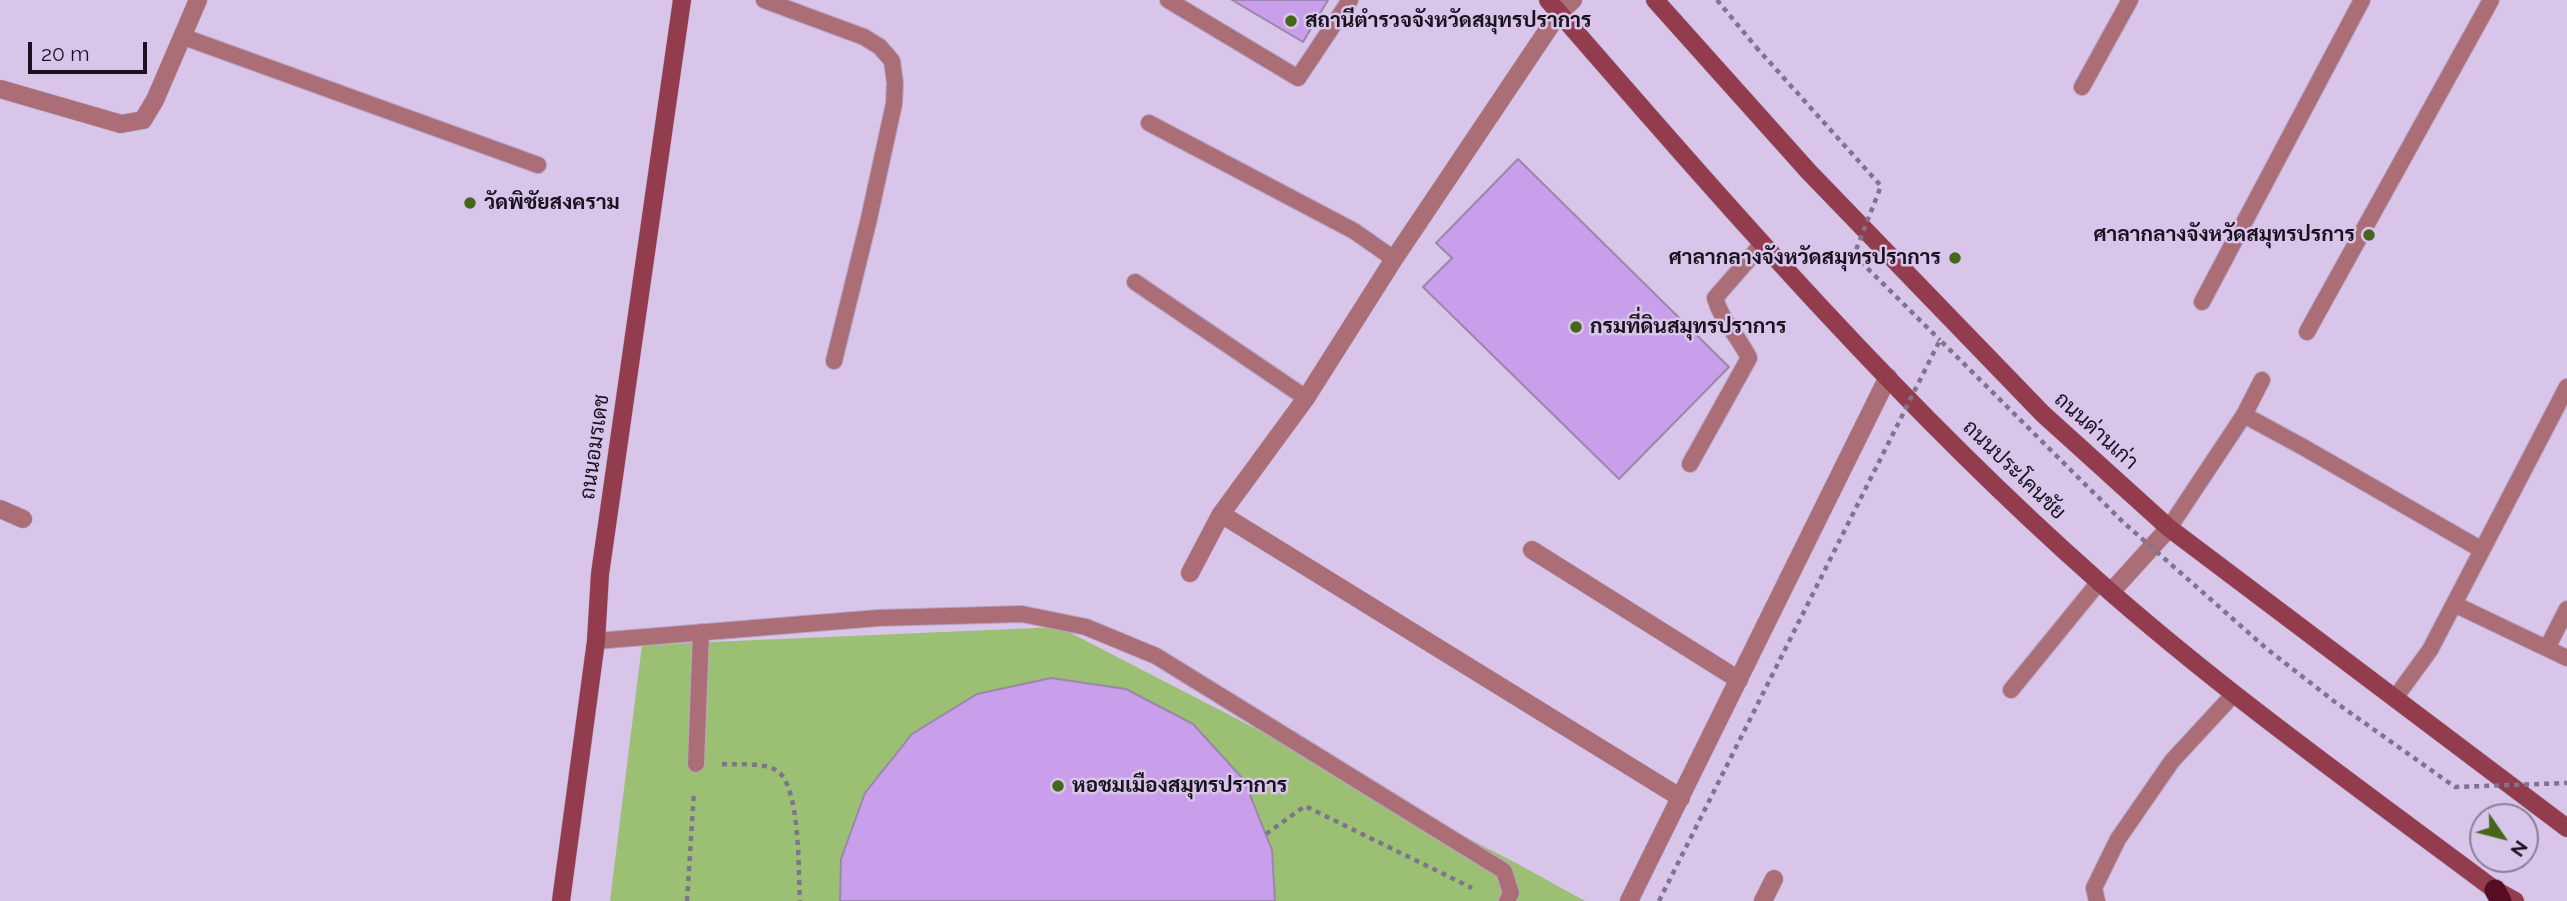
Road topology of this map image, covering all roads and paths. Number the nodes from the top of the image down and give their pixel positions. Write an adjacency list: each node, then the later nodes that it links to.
1 (198, 0): 13 (street)
2 (682, 0): 42 (main road, ถนนอมรเดช)
3 (764, 0): 24 (lane)
4 (1168, 0): 5 (lane)
5 (1350, 0)
6 (1573, 0): 12 (street)
7 (1655, 0): 34 (main road, ถนนด่านเก่า)
8 (1717, 0): 23 (path, bridge)
9 (2130, 0): 14 (lane)
10 (2362, 0): 21 (lane)
11 (2490, 0): 22 (lane)
12 (1553, 6): 18 (main road, ถนนประโคนชัย); 19 (street)
13 (184, 37): 15 (street); 17 (lane)
14 (2082, 87)
15 (0, 89)
16 (1149, 123): 19 (lane)
17 (538, 165)
18 (1762, 244): 25 (main road, ถนนประโคนชัย); 30 (lane)
19 (1394, 259): 28 (street)
20 (1135, 282): 28 (lane)
21 (2202, 302)
22 (2307, 332)
23 (1940, 340): 50 (path, bridge); 62 (path, bridge)
24 (834, 361)
25 (1888, 377): 38 (main road, ถนนประโคนชัย); 45 (street)
26 (2262, 380): 29 (lane)
27 (2567, 387): 36 (lane)
28 (1306, 398): 32 (street)
29 (2244, 415): 34 (lane); 36 (lane)
30 (1690, 464)
31 (0, 509): 33 (street)
32 (1221, 514): 37 (street); 51 (street)
33 (23, 519)
34 (2169, 528): 38 (street); 48 (main road, ถนนด่านเก่า)
35 (1532, 550): 45 (street)
36 (2482, 550): 39 (lane)
37 (1190, 573)
38 (2105, 587): 46 (lane); 47 (main road, ถนนประโคนชัย)
39 (2454, 604): 43 (lane); 48 (lane)
40 (2567, 609): 43 (lane)
41 (701, 632): 42 (lane); 49 (lane); 60 (lane)
42 (596, 641): 57 (main road, ถนนอมรเดช)
43 (2547, 648): 44 (lane)
44 (2567, 658)
45 (1739, 680): 51 (street)
46 (2011, 690)
47 (2232, 695): 56 (main road, ถนนประโคนชัย); 64 (lane)
48 (2395, 698): 52 (main road, ถนนด่านเก่า)
49 (696, 764): 58 (path); 59 (path)
50 (2567, 783)
51 (1681, 798): 61 (street)
52 (2567, 828)
53 (1266, 834): 55 (path)
54 (1774, 879): 63 (street)
55 (1474, 889)
56 (2498, 895): 65 (main road, ถนนประโคนชัย)
57 (561, 901)
58 (687, 901)
59 (800, 901)
60 (1507, 901)
61 (1629, 901)
62 (1659, 901)
63 (1763, 901)
64 (2097, 901)
65 (2515, 901)

